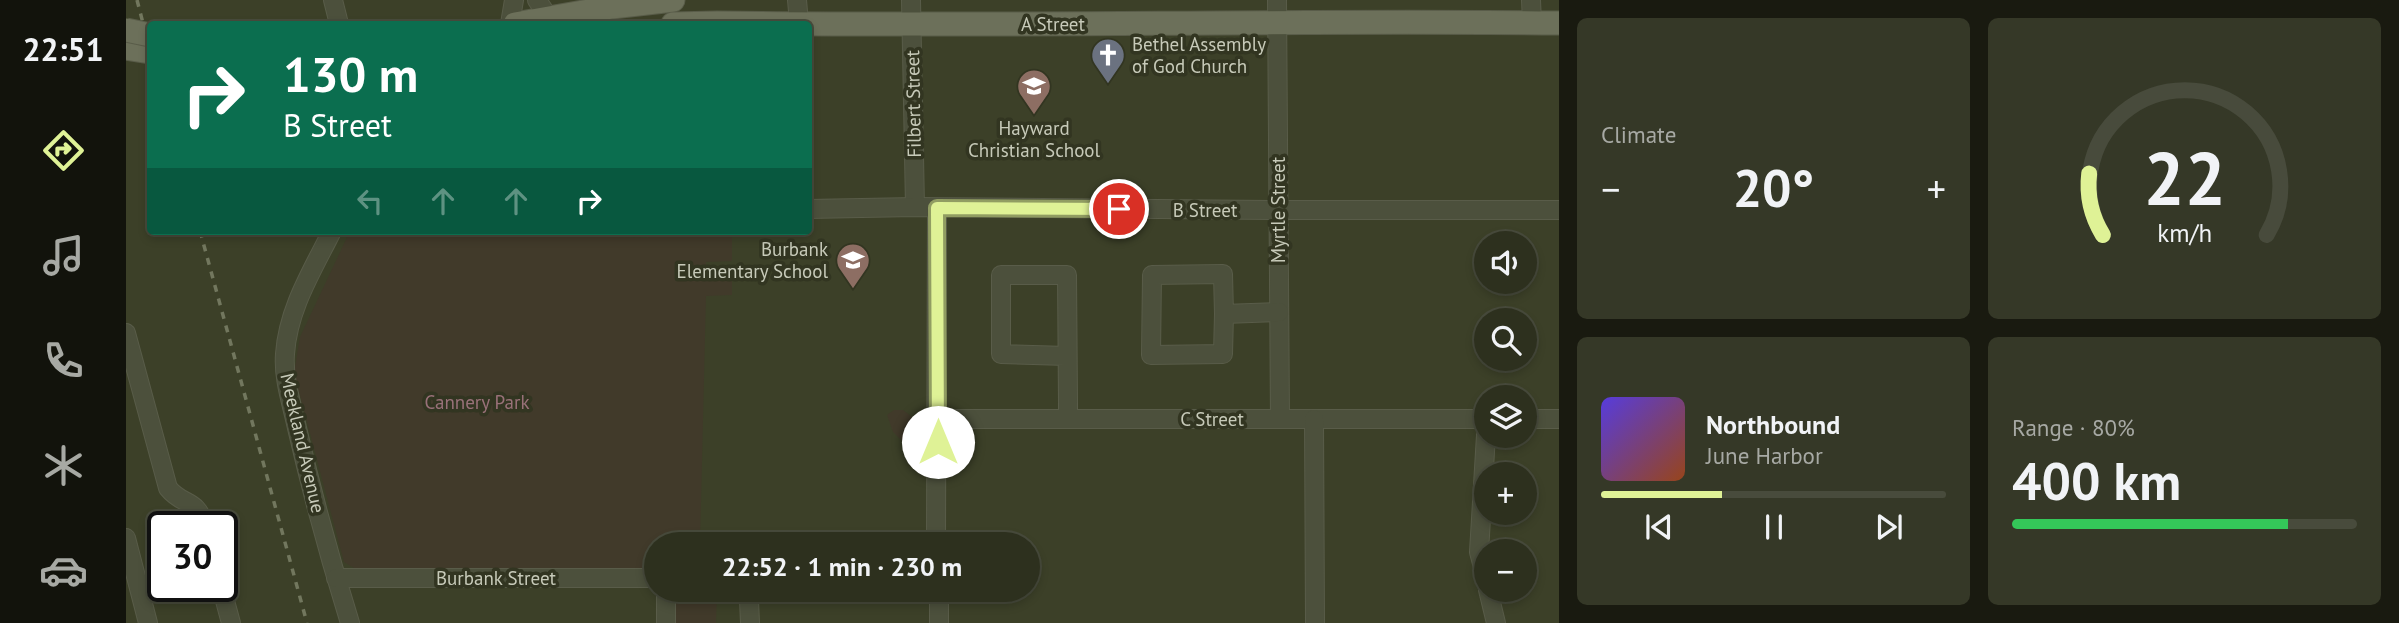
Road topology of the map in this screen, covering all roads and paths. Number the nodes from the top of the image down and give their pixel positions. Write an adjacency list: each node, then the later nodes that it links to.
1 (332, 0): 9 (street)
2 (514, 0): 10 (street)
3 (673, 0): 6 (main road)
4 (911, 0): 14 (street, Filbert Street)
5 (1277, 0): 15 (street, Myrtle Street)
6 (543, 9): 11 (main road)
7 (798, 11): 12 (main road, A Street); 14 (main road, A Street)
8 (1532, 11): 13 (main road, A Street); 15 (main road, A Street)
9 (338, 21)
10 (513, 21)
11 (519, 21)
12 (712, 21)
13 (1559, 23)
14 (912, 24): 15 (main road, A Street); 20 (street, Filbert Street)
15 (1277, 24): 24 (street, Myrtle Street)
16 (126, 30): 17 (main road, bridge)
17 (147, 34)
18 (126, 48): 19 (main road)
19 (147, 52)
20 (915, 207): 21 (street, B Street); 22 (street, B Street)
21 (937, 208): 24 (street, B Street); 31 (street)
22 (812, 209)
23 (1559, 209): 24 (street, B Street)
24 (1278, 210): 26 (street, Myrtle Street)
25 (330, 235): 43 (street, Meekland Avenue)
26 (1279, 312): 27 (street); 33 (street, Myrtle Street)
27 (1224, 314): 27 (street)
28 (126, 333): 30 (street)
29 (1067, 356): 29 (street); 32 (street)
30 (132, 378): 39 (street)
31 (938, 419): 32 (street, C Street); 40 (street)
32 (1068, 419): 33 (street, C Street)
33 (1280, 419): 34 (street, C Street)
34 (1314, 419): 35 (street, C Street); 56 (street)
35 (1474, 419)
36 (1537, 419): 37 (street)
37 (1559, 419)
38 (1485, 448): 42 (street)
39 (198, 511)
40 (936, 532)
41 (126, 538): 50 (street)
42 (1480, 539)
43 (336, 578): 44 (street, Burbank Street); 52 (street, Meekland Avenue)
44 (644, 578)
45 (225, 602): 51 (street)
46 (666, 602): 53 (street)
47 (749, 602): 54 (street)
48 (939, 602): 55 (street)
49 (1491, 602): 57 (street)
50 (148, 623)
51 (231, 623)
52 (350, 623)
53 (666, 623)
54 (750, 623)
55 (939, 623)
56 (1315, 623)
57 (1496, 623)

